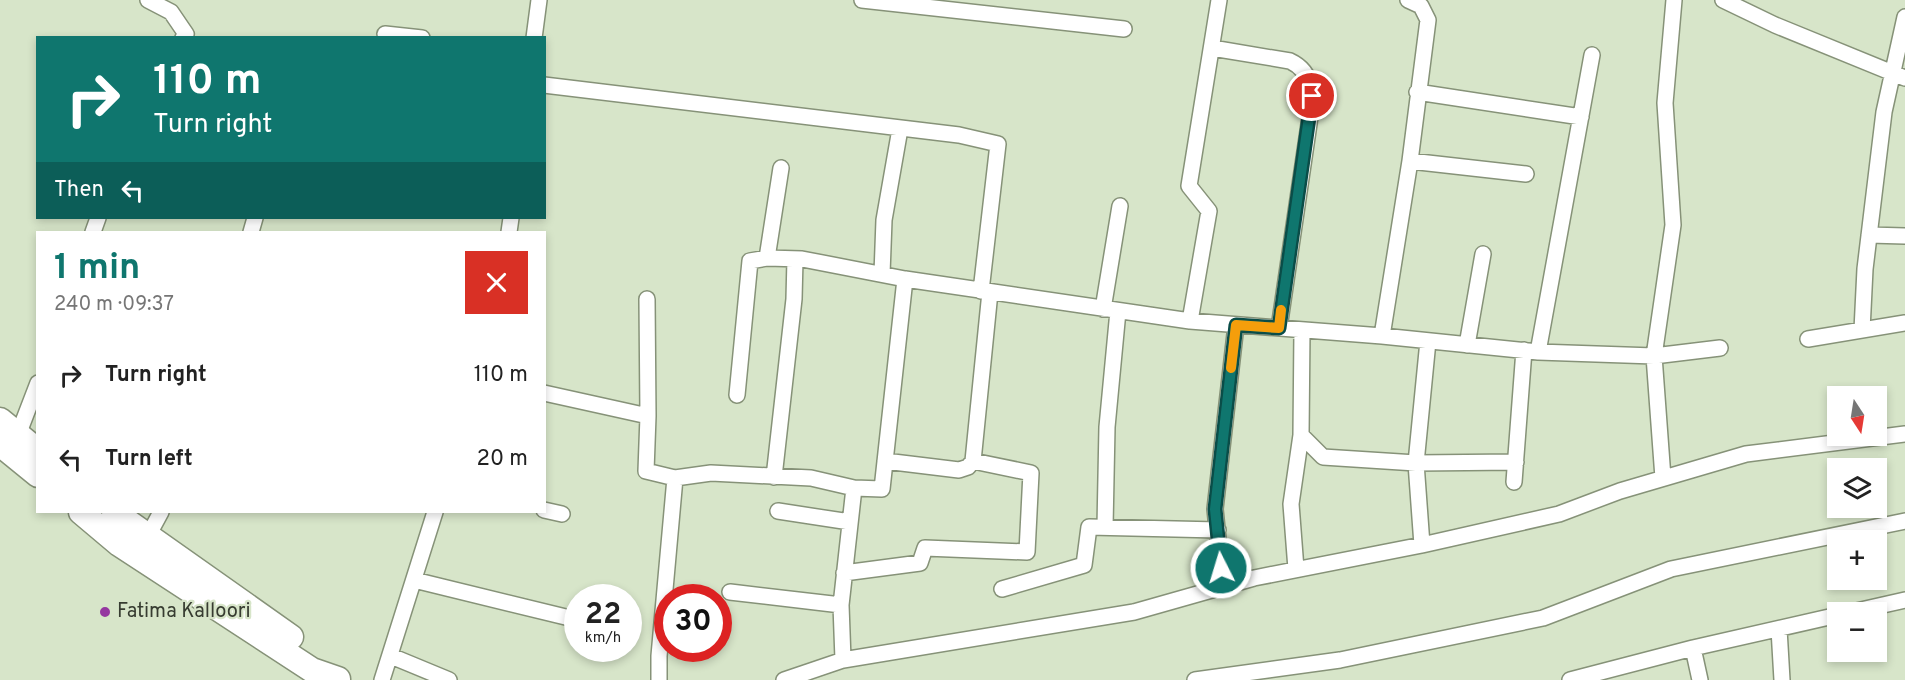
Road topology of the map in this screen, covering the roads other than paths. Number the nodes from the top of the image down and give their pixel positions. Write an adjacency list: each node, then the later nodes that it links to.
1 (148, 0): 11 (street)
2 (539, 0): 13 (street)
3 (862, 0): 9 (street)
4 (1219, 0): 14 (street)
5 (1408, 0): 18 (street)
6 (1674, 0): 47 (street)
7 (1723, 0): 16 (street)
8 (1905, 17): 16 (street)
9 (1124, 29)
10 (385, 34): 12 (street)
11 (184, 36)
12 (404, 36)
13 (534, 36)
14 (1212, 48): 35 (street); 38 (street)
15 (1592, 55): 19 (street)
16 (1899, 76): 25 (street)
17 (546, 85): 20 (street)
18 (1418, 92): 19 (street); 21 (street)
19 (1581, 117): 46 (street)
20 (900, 129): 30 (street); 32 (street)
21 (1410, 161): 23 (street); 41 (street)
22 (781, 168): 28 (street)
23 (1526, 174)
24 (1120, 206): 34 (street)
25 (1869, 235): 26 (street); 40 (street)
26 (1905, 236)
27 (1483, 254): 44 (street)
28 (767, 258): 29 (street); 50 (street)
29 (795, 259): 30 (street); 62 (street)
30 (882, 274): 31 (street)
31 (905, 279): 32 (street); 57 (street)
32 (986, 292): 34 (street); 58 (street)
33 (647, 299): 51 (street)
34 (1111, 310): 35 (street); 76 (street)
35 (1190, 321): 37 (street)
36 (1905, 323): 40 (street)
37 (1236, 325): 38 (street); 77 (street)
38 (1279, 328): 39 (street)
39 (1302, 330): 41 (street); 54 (street)
40 (1862, 330): 42 (street)
41 (1382, 336): 43 (street)
42 (1808, 339)
43 (1428, 341): 44 (street); 60 (street)
44 (1467, 345): 46 (street)
45 (1720, 348): 47 (street)
46 (1531, 351): 47 (street); 59 (street)
47 (1653, 356): 64 (street)
48 (36, 387): 55 (street)
49 (546, 393): 51 (street)
50 (737, 396)
51 (648, 416): 63 (street)
52 (0, 420): 55 (main road)
53 (1905, 434): 64 (street)
54 (1301, 435): 60 (street); 80 (street)
55 (9, 440): 56 (main road); 61 (main road)
56 (36, 450)
57 (885, 461): 58 (street); 66 (street)
58 (973, 462): 81 (street)
59 (1516, 462): 60 (street); 65 (street)
60 (1416, 463): 79 (street)
61 (36, 474)
62 (774, 477): 63 (street); 66 (street)
63 (675, 478): 98 (street)
64 (1663, 478): 79 (street)
65 (1514, 482)
66 (854, 488): 75 (street)
67 (546, 510): 73 (street)
68 (778, 511): 75 (street)
69 (82, 513): 95 (main road)
70 (115, 513): 78 (main road)
71 (160, 513): 78 (street)
72 (435, 513): 82 (street)
73 (562, 514)
74 (1905, 521): 100 (street)
75 (850, 522): 81 (street)
76 (1105, 527): 77 (street); 84 (street)
77 (1218, 530): 83 (street)
78 (148, 536): 95 (main road)
79 (1422, 545): 80 (street)
80 (1296, 569): 83 (street)
81 (844, 573): 88 (street)
82 (414, 580): 89 (street); 93 (street)
83 (1223, 587): 94 (street)
84 (1002, 589)
85 (732, 592): 88 (street)
86 (1905, 600): 87 (street)
87 (1887, 604)
88 (841, 605): 94 (street)
89 (564, 617)
90 (1827, 618): 91 (street)
91 (1779, 629): 92 (street); 103 (street)
92 (1692, 648): 101 (street); 102 (street)
93 (391, 656): 96 (street); 97 (street)
94 (843, 660): 99 (street)
95 (339, 679)
96 (382, 680)
97 (448, 680)
98 (659, 680)
99 (784, 680)
100 (1195, 680)
101 (1570, 680)
102 (1700, 680)
103 (1782, 680)

